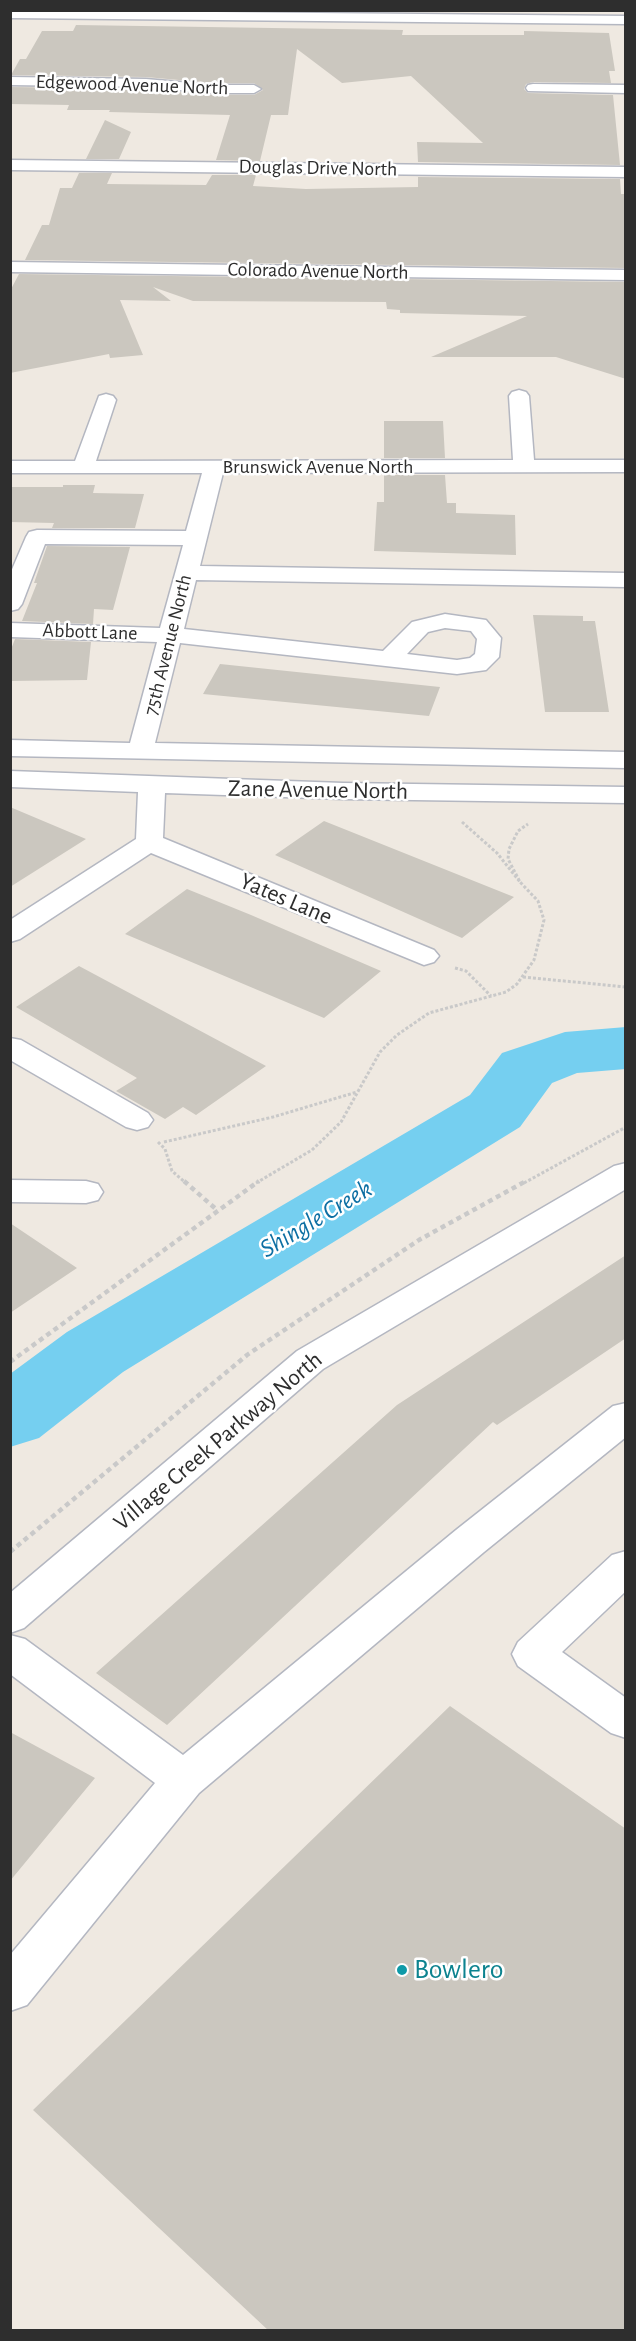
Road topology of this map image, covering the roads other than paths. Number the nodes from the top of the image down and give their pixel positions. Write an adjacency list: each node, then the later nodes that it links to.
1 (163, 13): 2 (street); 3 (street)
2 (10, 14)
3 (410, 14): 4 (street)
4 (626, 20)
5 (10, 81): 6 (street, Edgewood Avenue North)
6 (254, 88)
7 (533, 88): 8 (street)
8 (626, 89)
9 (10, 165): 10 (street, Douglas Drive North)
10 (626, 172)
11 (10, 267): 12 (street, Colorado Avenue North)
12 (626, 275)
13 (519, 396): 19 (street)
14 (106, 400): 17 (street)
15 (626, 466): 19 (street, Brunswick Avenue North)
16 (10, 467): 17 (street, Brunswick Avenue North)
17 (83, 467): 18 (street, Brunswick Avenue North)
18 (214, 467): 19 (street, Brunswick Avenue North); 22 (street, 75th Avenue North)
19 (524, 467)
20 (10, 537): 21 (street, 75th Avenue North)
21 (37, 537): 22 (street, 75th Avenue North); 25 (street)
22 (196, 538): 23 (street, 75th Avenue North)
23 (186, 573): 24 (street); 27 (street, 75th Avenue North)
24 (626, 580)
25 (10, 604)
26 (10, 630): 27 (street, Abbott Lane)
27 (170, 634): 28 (street, Abbott Lane); 30 (street, 75th Avenue North)
28 (390, 658)
29 (10, 748): 30 (street, Zane Avenue North)
30 (140, 752): 31 (street, Zane Avenue North)
31 (626, 760)
32 (10, 778): 33 (street, Zane Avenue North)
33 (152, 786): 34 (street, Zane Avenue North); 35 (street)
34 (626, 795)
35 (149, 842): 36 (street); 37 (street, Yates Lane)
36 (10, 933)
37 (424, 956)
38 (10, 1047): 39 (street)
39 (137, 1120)
40 (626, 1174): 45 (street, Village Creek Parkway North)
41 (10, 1191): 42 (street)
42 (86, 1192)
43 (626, 1416): 48 (street)
44 (622, 1573): 47 (street)
45 (10, 1617)
46 (10, 1651): 48 (street)
47 (626, 1721)
48 (184, 1780): 49 (street)
49 (10, 1989)

